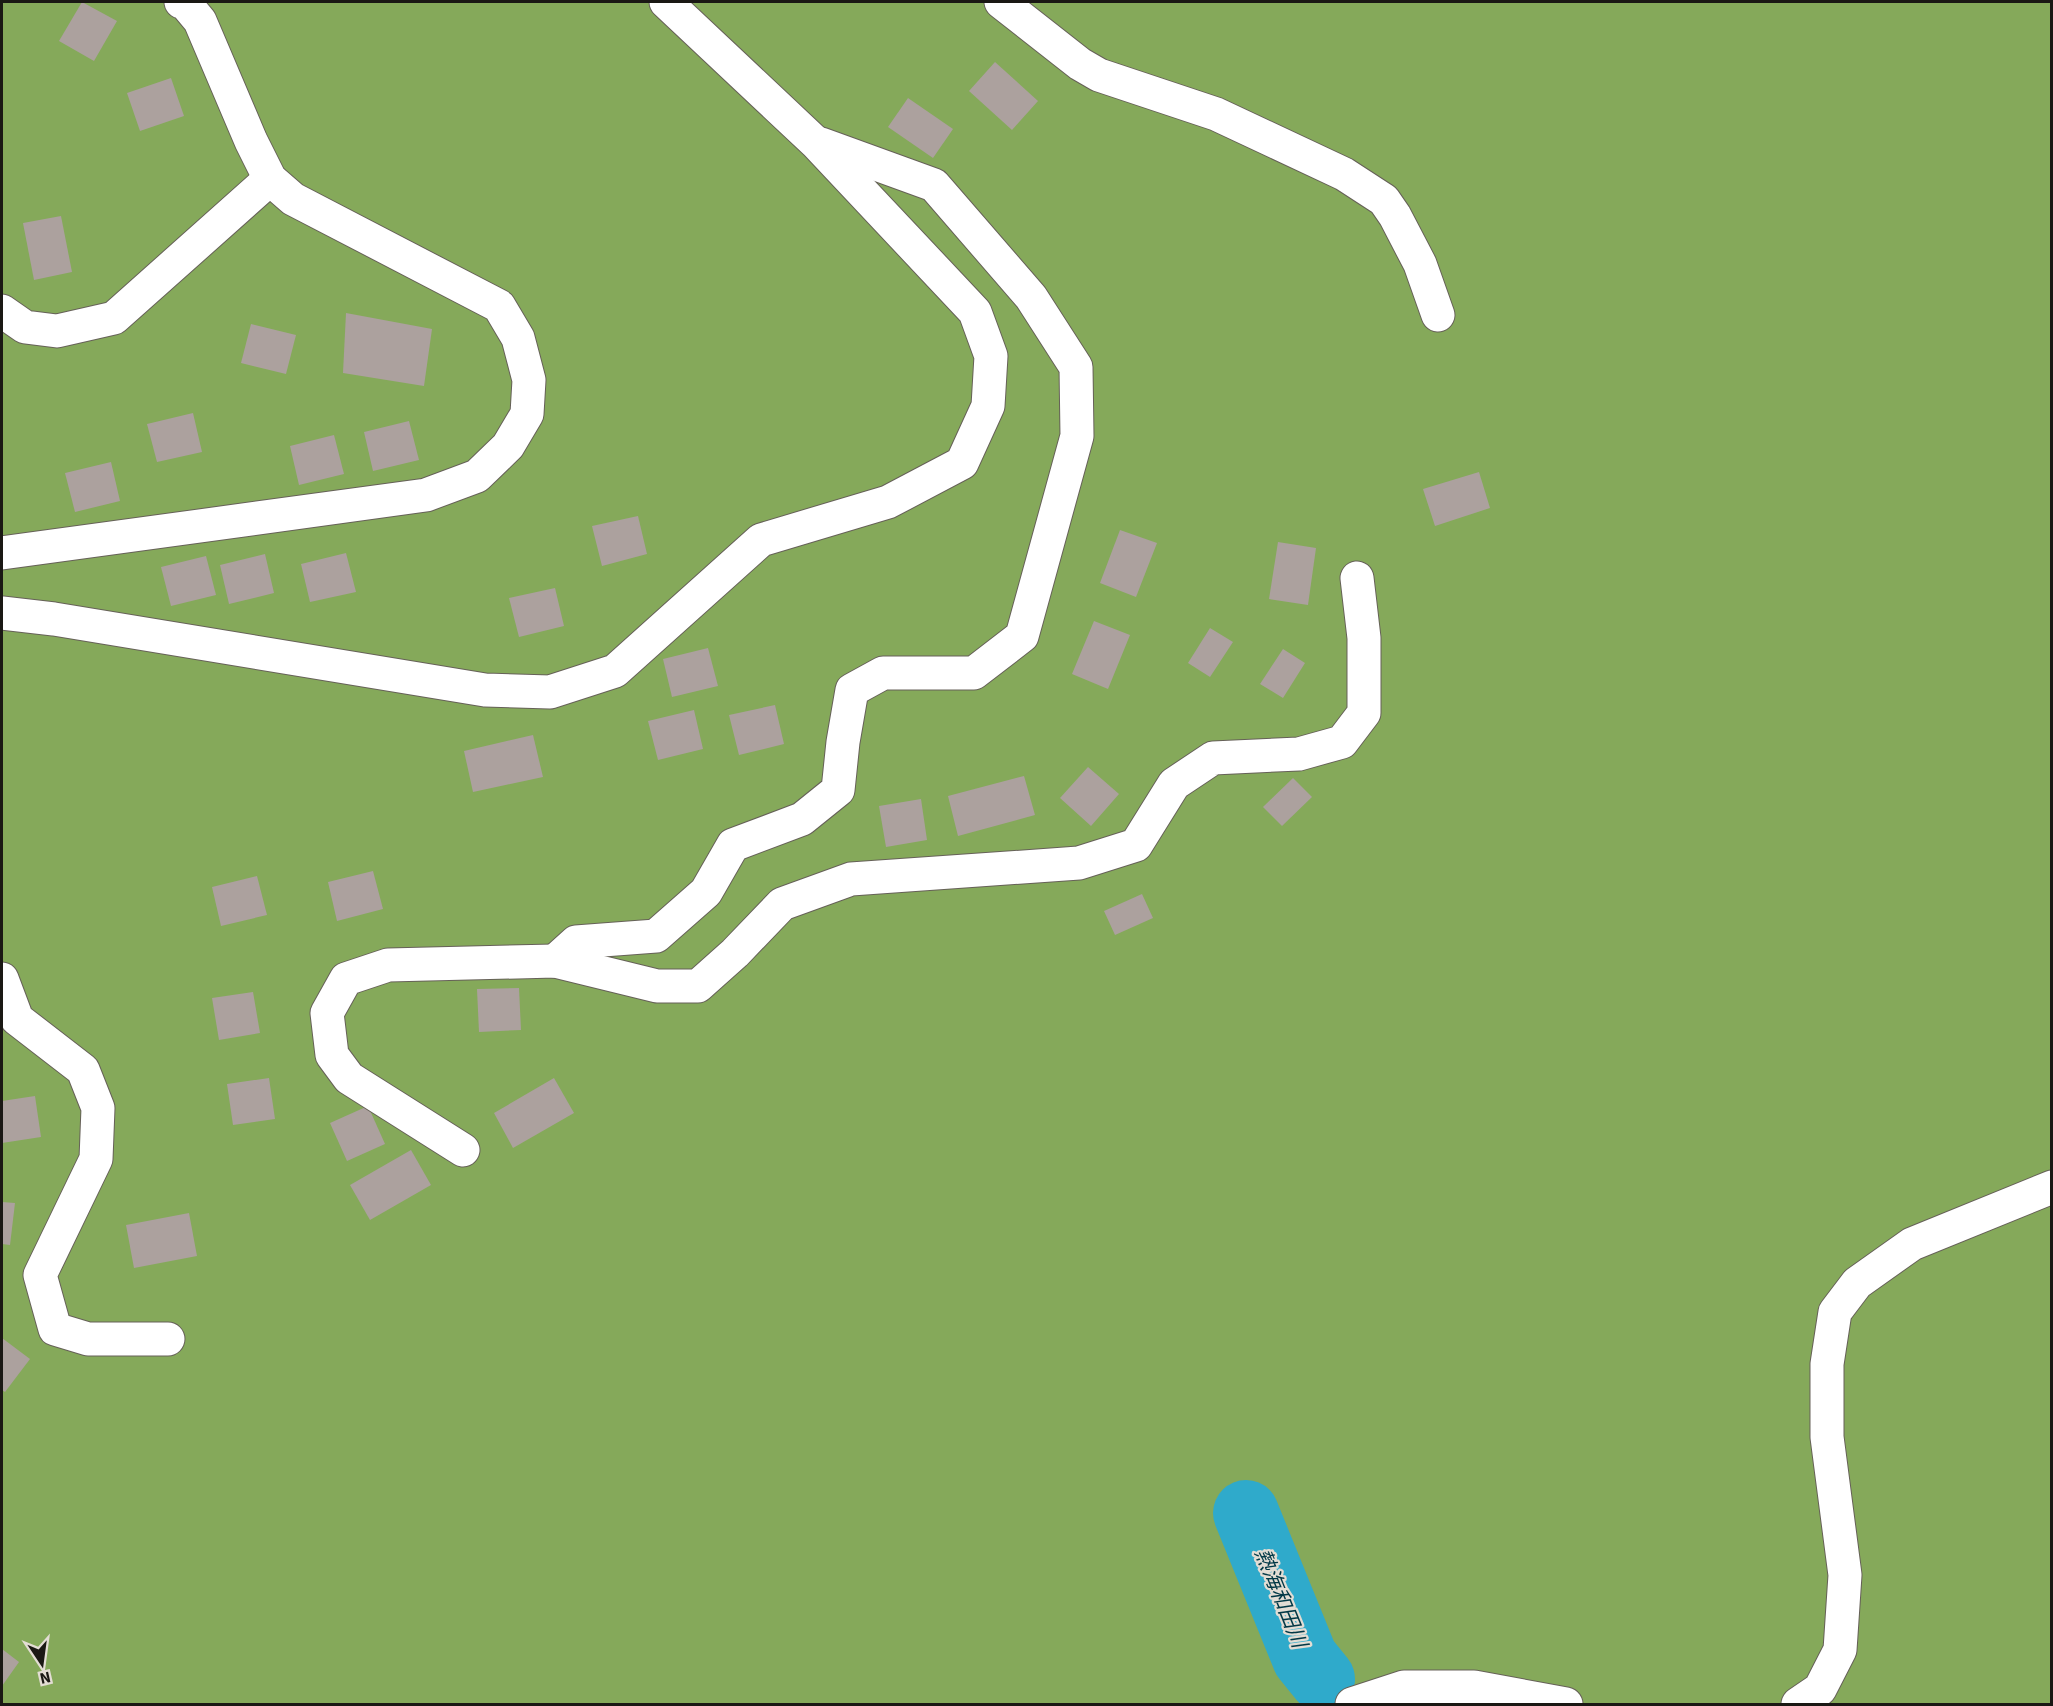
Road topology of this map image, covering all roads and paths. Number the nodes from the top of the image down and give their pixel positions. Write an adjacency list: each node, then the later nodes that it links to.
1 (181, 2): 5 (street)
2 (666, 2): 4 (street)
3 (1001, 2): 7 (street)
4 (816, 143): 10 (street); 11 (street)
5 (270, 179): 6 (street); 8 (street)
6 (2, 311)
7 (1438, 315)
8 (2, 553)
9 (1357, 578): 11 (street)
10 (2, 613)
11 (555, 961): 13 (street)
12 (2, 979): 15 (street)
13 (463, 1149)
14 (2052, 1187): 18 (street)
15 (168, 1339)
16 (1352, 1704): 17 (street)
17 (1566, 1704)
18 (1798, 1704)

